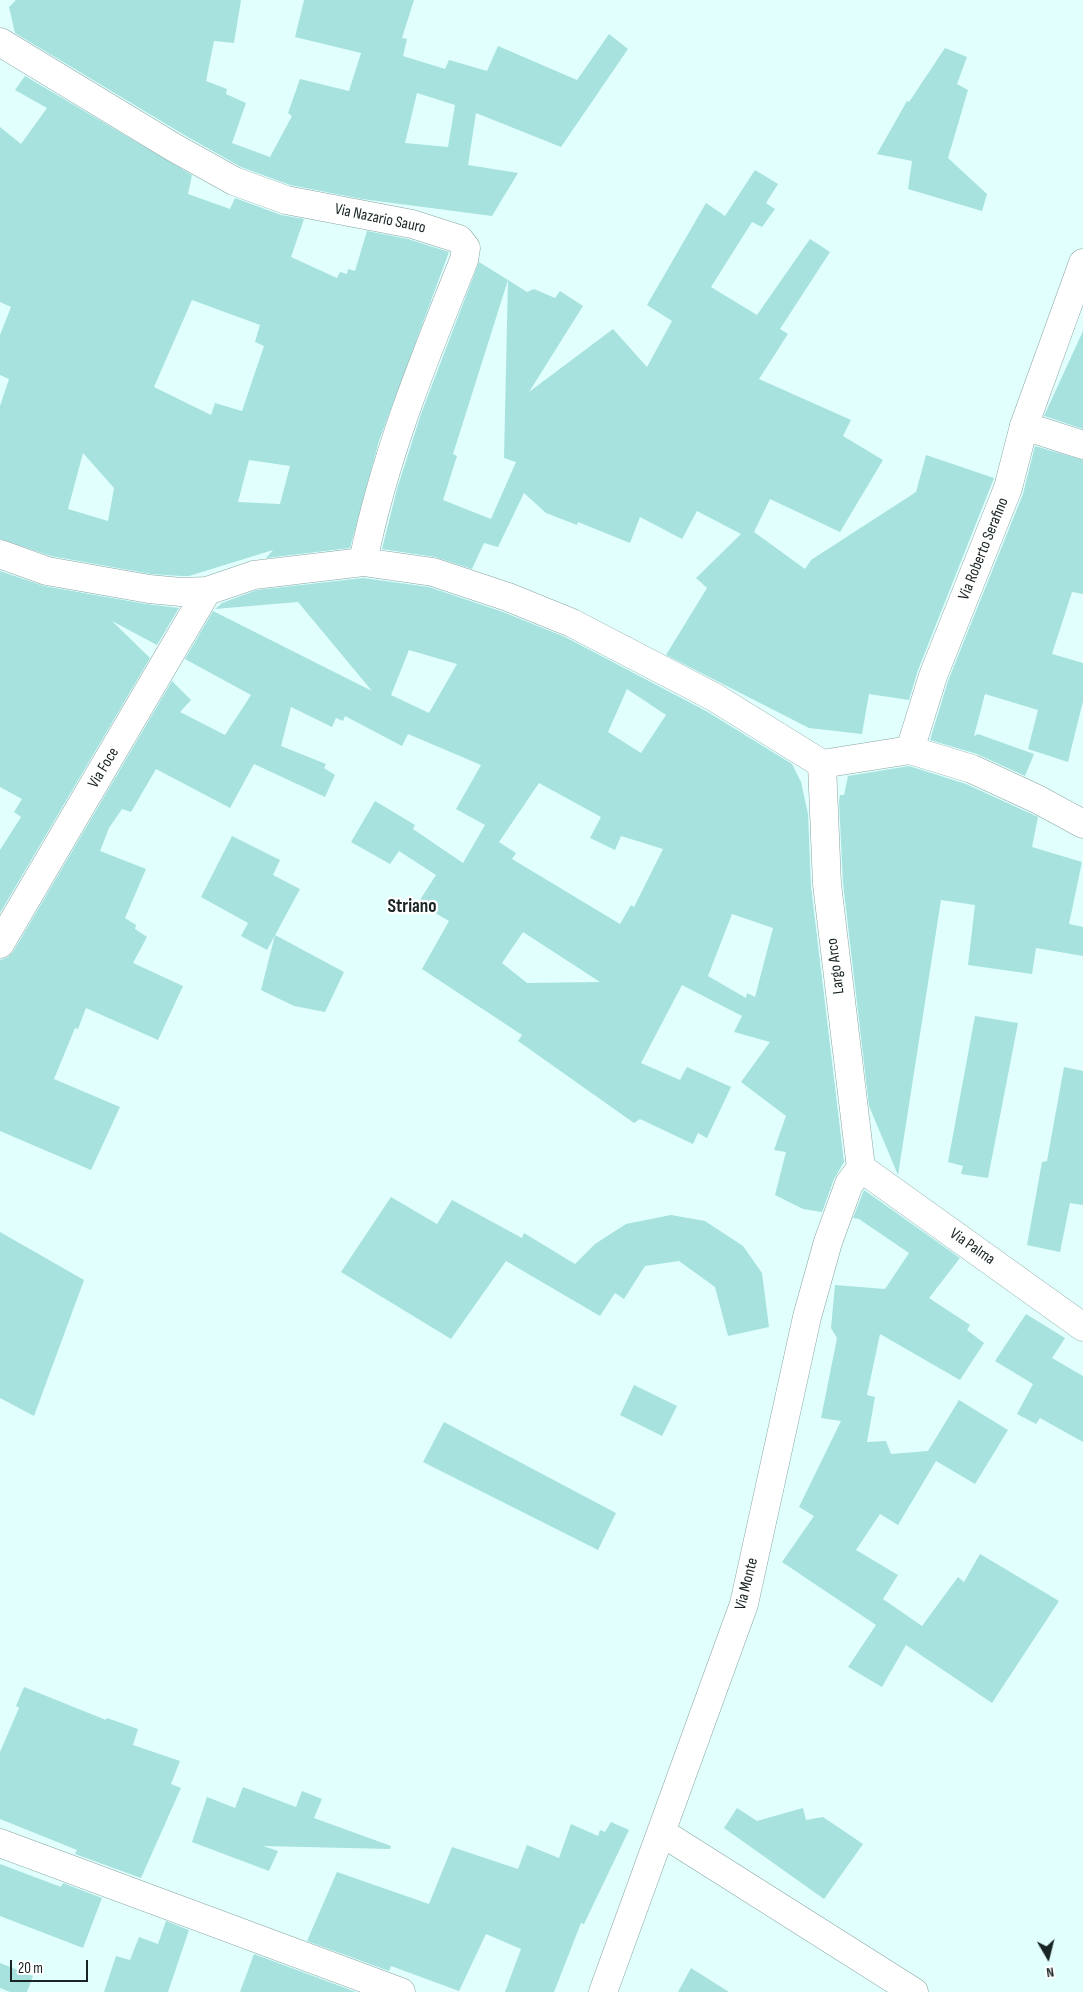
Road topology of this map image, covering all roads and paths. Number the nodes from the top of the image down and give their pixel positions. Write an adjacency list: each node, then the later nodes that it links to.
1 (0, 42): 6 (street, Via Nazario Sauro)
2 (1083, 263): 3 (street, Via Roberto Serafino)
3 (1024, 426): 4 (street); 8 (street, Via Roberto Serafino)
4 (1083, 445)
5 (0, 554): 7 (street)
6 (363, 562): 7 (street); 9 (street)
7 (207, 591): 11 (street, Via Foce)
8 (910, 750): 9 (street); 10 (street)
9 (822, 764): 12 (street, Largo Arco)
10 (1083, 824)
11 (0, 944)
12 (860, 1168): 13 (street, Via Palma); 14 (street, Via Monte)
13 (1083, 1326)
14 (662, 1832): 17 (street, Via Monte); 18 (street)
15 (0, 1842): 16 (street)
16 (400, 1992)
17 (603, 1992)
18 (914, 1992)

